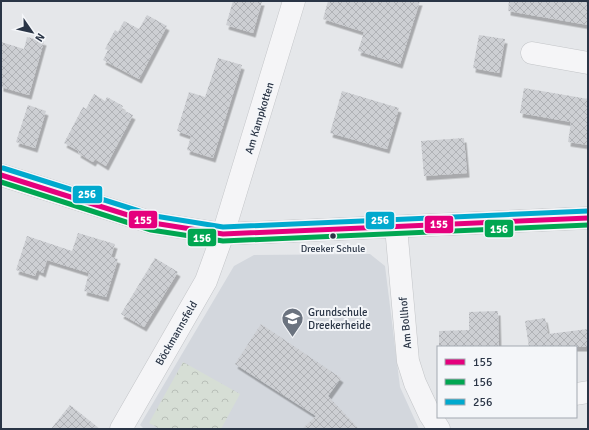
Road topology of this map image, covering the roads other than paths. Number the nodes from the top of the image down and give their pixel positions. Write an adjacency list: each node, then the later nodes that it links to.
1 (294, 1): 7 (street, Am Kampkotten)
2 (532, 53): 3 (street)
3 (588, 63)
4 (1, 175): 7 (main road)
5 (588, 218): 6 (main road)
6 (396, 228): 7 (main road); 10 (street, Am Bollhof)
7 (223, 234): 11 (street, Böckmannsfeld)
8 (588, 392): 9 (street)
9 (577, 394)
10 (436, 419)
11 (121, 429)

